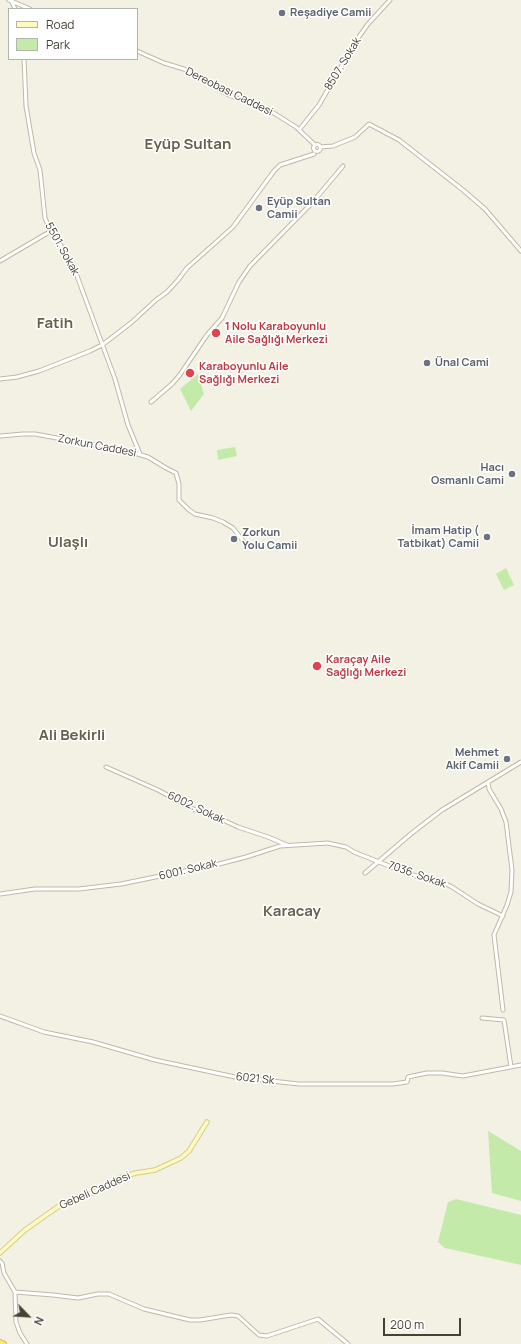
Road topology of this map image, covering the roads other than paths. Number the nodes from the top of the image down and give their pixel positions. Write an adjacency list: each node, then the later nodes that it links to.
1 (390, 0): 6 (street, 8507. Sokak)
2 (11, 1): 3 (street)
3 (28, 8)
4 (138, 51): 6 (street, Dereobası Caddesi)
5 (24, 60): 11 (street, 5501. Sokak)
6 (299, 130): 7 (street, Dereobası Caddesi)
7 (315, 145): 8 (street); 8 (street)
8 (320, 147): 12 (street)
9 (314, 154): 14 (street)
10 (343, 166): 16 (street)
11 (51, 231): 13 (street); 14 (street, 5501. Sokak)
12 (521, 251)
13 (0, 261)
14 (102, 345): 15 (street); 18 (street, 5501. Sokak)
15 (0, 379)
16 (151, 402)
17 (0, 436): 18 (street, Zorkun Caddesi)
18 (140, 454): 19 (street, Zorkun Caddesi)
19 (244, 542)
20 (521, 762): 22 (street)
21 (106, 767): 23 (street, 6002. Sokak)
22 (488, 782): 25 (street); 28 (street)
23 (288, 845): 24 (street, 6001. Sokak); 27 (street, 6001. Sokak)
24 (372, 858): 25 (street, 7036. Sokak)
25 (379, 861): 26 (street); 28 (street, 7036. Sokak)
26 (365, 873)
27 (0, 894)
28 (503, 916): 29 (street)
29 (502, 1010)
30 (0, 1016): 33 (street, 6021 Sk)
31 (482, 1018): 33 (street)
32 (521, 1065): 33 (street, 6021 Sk)
33 (511, 1067)
34 (208, 1122): 35 (main road, Gebeli Caddesi)
35 (0, 1253)
36 (0, 1261): 37 (street)
37 (15, 1292): 40 (street); 41 (street)
38 (0, 1342): 39 (highway)
39 (4, 1344)
40 (27, 1344)
41 (348, 1344)

